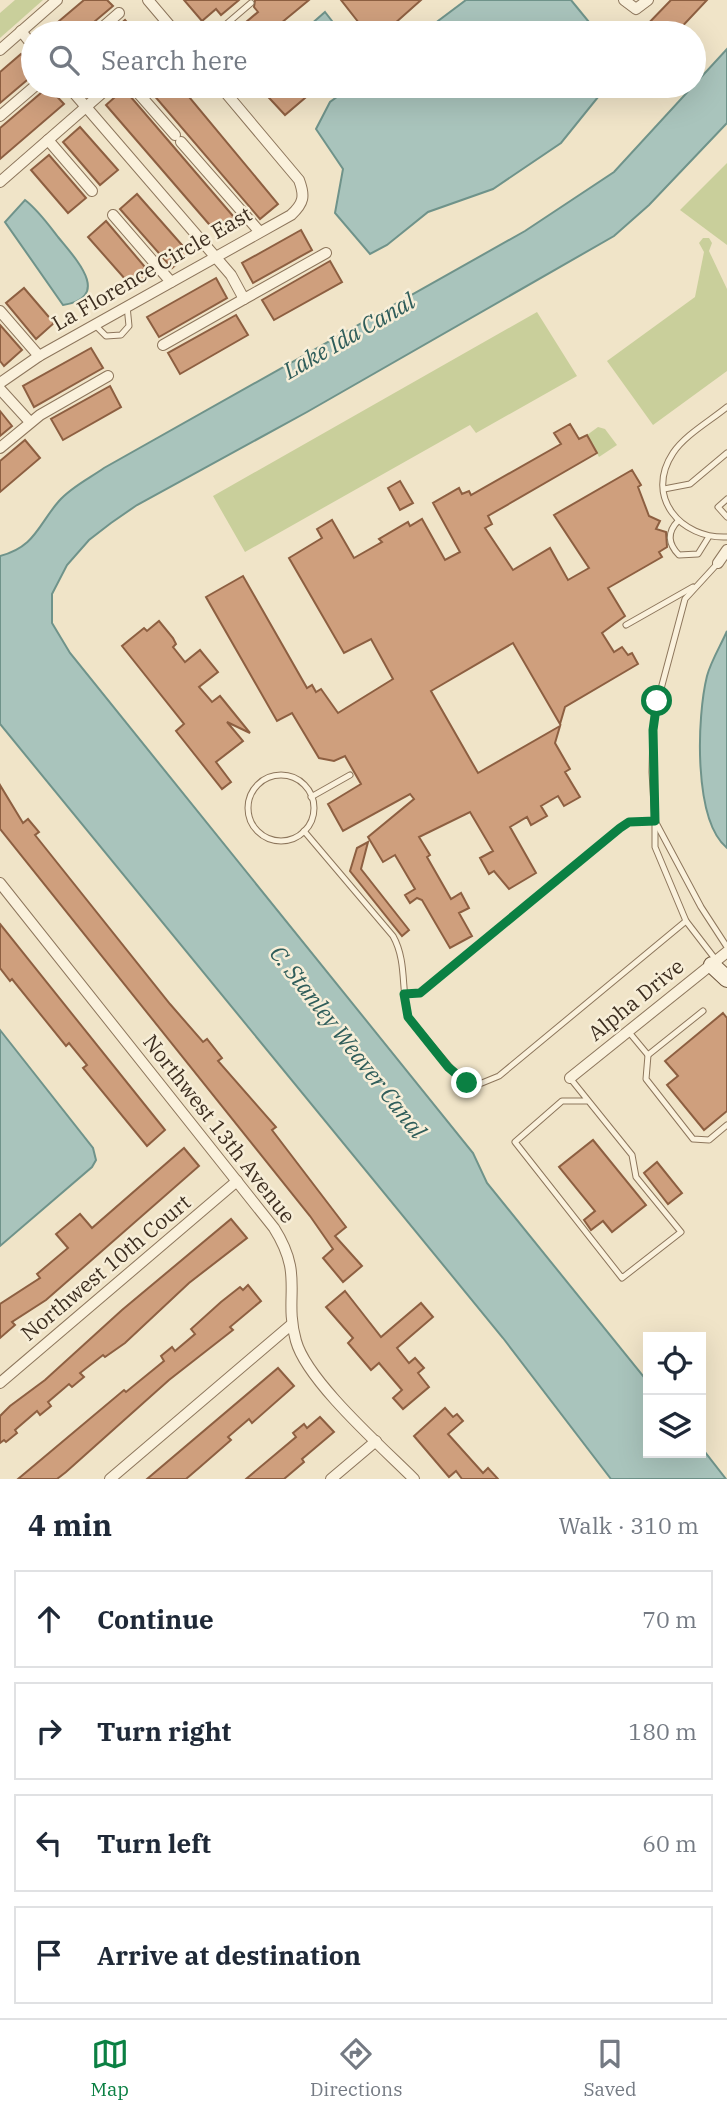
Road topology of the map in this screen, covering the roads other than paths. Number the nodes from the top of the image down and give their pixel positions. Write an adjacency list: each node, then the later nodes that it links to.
1 (57, 0): 7 (street)
2 (148, 0): 9 (street)
3 (624, 0): 5 (street)
4 (251, 3): 10 (lane)
5 (645, 3)
6 (119, 13): 8 (street)
7 (33, 21)
8 (110, 21)
9 (165, 21)
10 (230, 21)
11 (21, 31): 12 (street)
12 (0, 50)
13 (21, 98): 19 (street)
14 (79, 98): 18 (street)
15 (96, 98): 18 (street)
16 (142, 98): 24 (street)
17 (230, 98): 24 (street, La Florence Circle East)
18 (86, 106): 20 (street); 26 (street)
19 (0, 116)
20 (48, 140): 21 (street); 22 (street)
21 (0, 182)
22 (92, 191)
23 (113, 215): 27 (street)
24 (259, 231): 26 (street, La Florence Circle East)
25 (326, 253): 28 (street)
26 (215, 256): 27 (street, La Florence Circle East); 28 (street)
27 (171, 282): 29 (street, La Florence Circle East)
28 (244, 299): 32 (street)
29 (127, 306): 31 (street, La Florence Circle East); 31 (lane)
30 (0, 310): 33 (street)
31 (95, 324): 33 (street, La Florence Circle East)
32 (163, 345)
33 (39, 356): 35 (street, La Florence Circle East)
34 (108, 376): 38 (street)
35 (0, 383)
36 (0, 389): 38 (street)
37 (727, 407): 41 (lane)
38 (30, 422): 39 (street)
39 (0, 448)
40 (727, 453): 41 (lane)
41 (664, 489): 44 (lane)
42 (727, 499): 43 (lane)
43 (727, 517)
44 (678, 521): 46 (lane); 46 (lane)
45 (727, 537): 46 (lane)
46 (708, 538)
47 (727, 550): 48 (street)
48 (718, 563): 49 (lane)
49 (696, 586): 50 (lane); 53 (lane)
50 (626, 625)
51 (350, 775): 52 (lane)
52 (312, 797): 54 (lane); 54 (lane)
53 (655, 821): 56 (lane); 57 (lane); 61 (lane)
54 (304, 831): 61 (lane)
55 (0, 883): 68 (street, Northwest 13th Avenue)
56 (685, 921): 59 (lane); 61 (lane)
57 (727, 947)
58 (727, 952): 59 (street, Alpha Drive)
59 (714, 962): 60 (street); 63 (street, Alpha Drive)
60 (727, 979)
61 (404, 994)
62 (703, 1011): 64 (lane)
63 (628, 1031): 64 (lane); 65 (street, Alpha Drive)
64 (648, 1055): 67 (lane)
65 (570, 1078): 66 (lane)
66 (588, 1101): 66 (lane)
67 (727, 1125)
68 (237, 1181): 69 (street, Northwest 13th Avenue); 70 (street, Northwest 10th Court)
69 (292, 1324): 71 (street, Northwest 13th Avenue); 72 (street)
70 (0, 1383)
71 (376, 1441): 73 (street); 74 (street, Northwest 13th Avenue)
72 (110, 1479)
73 (331, 1479)
74 (414, 1479)

